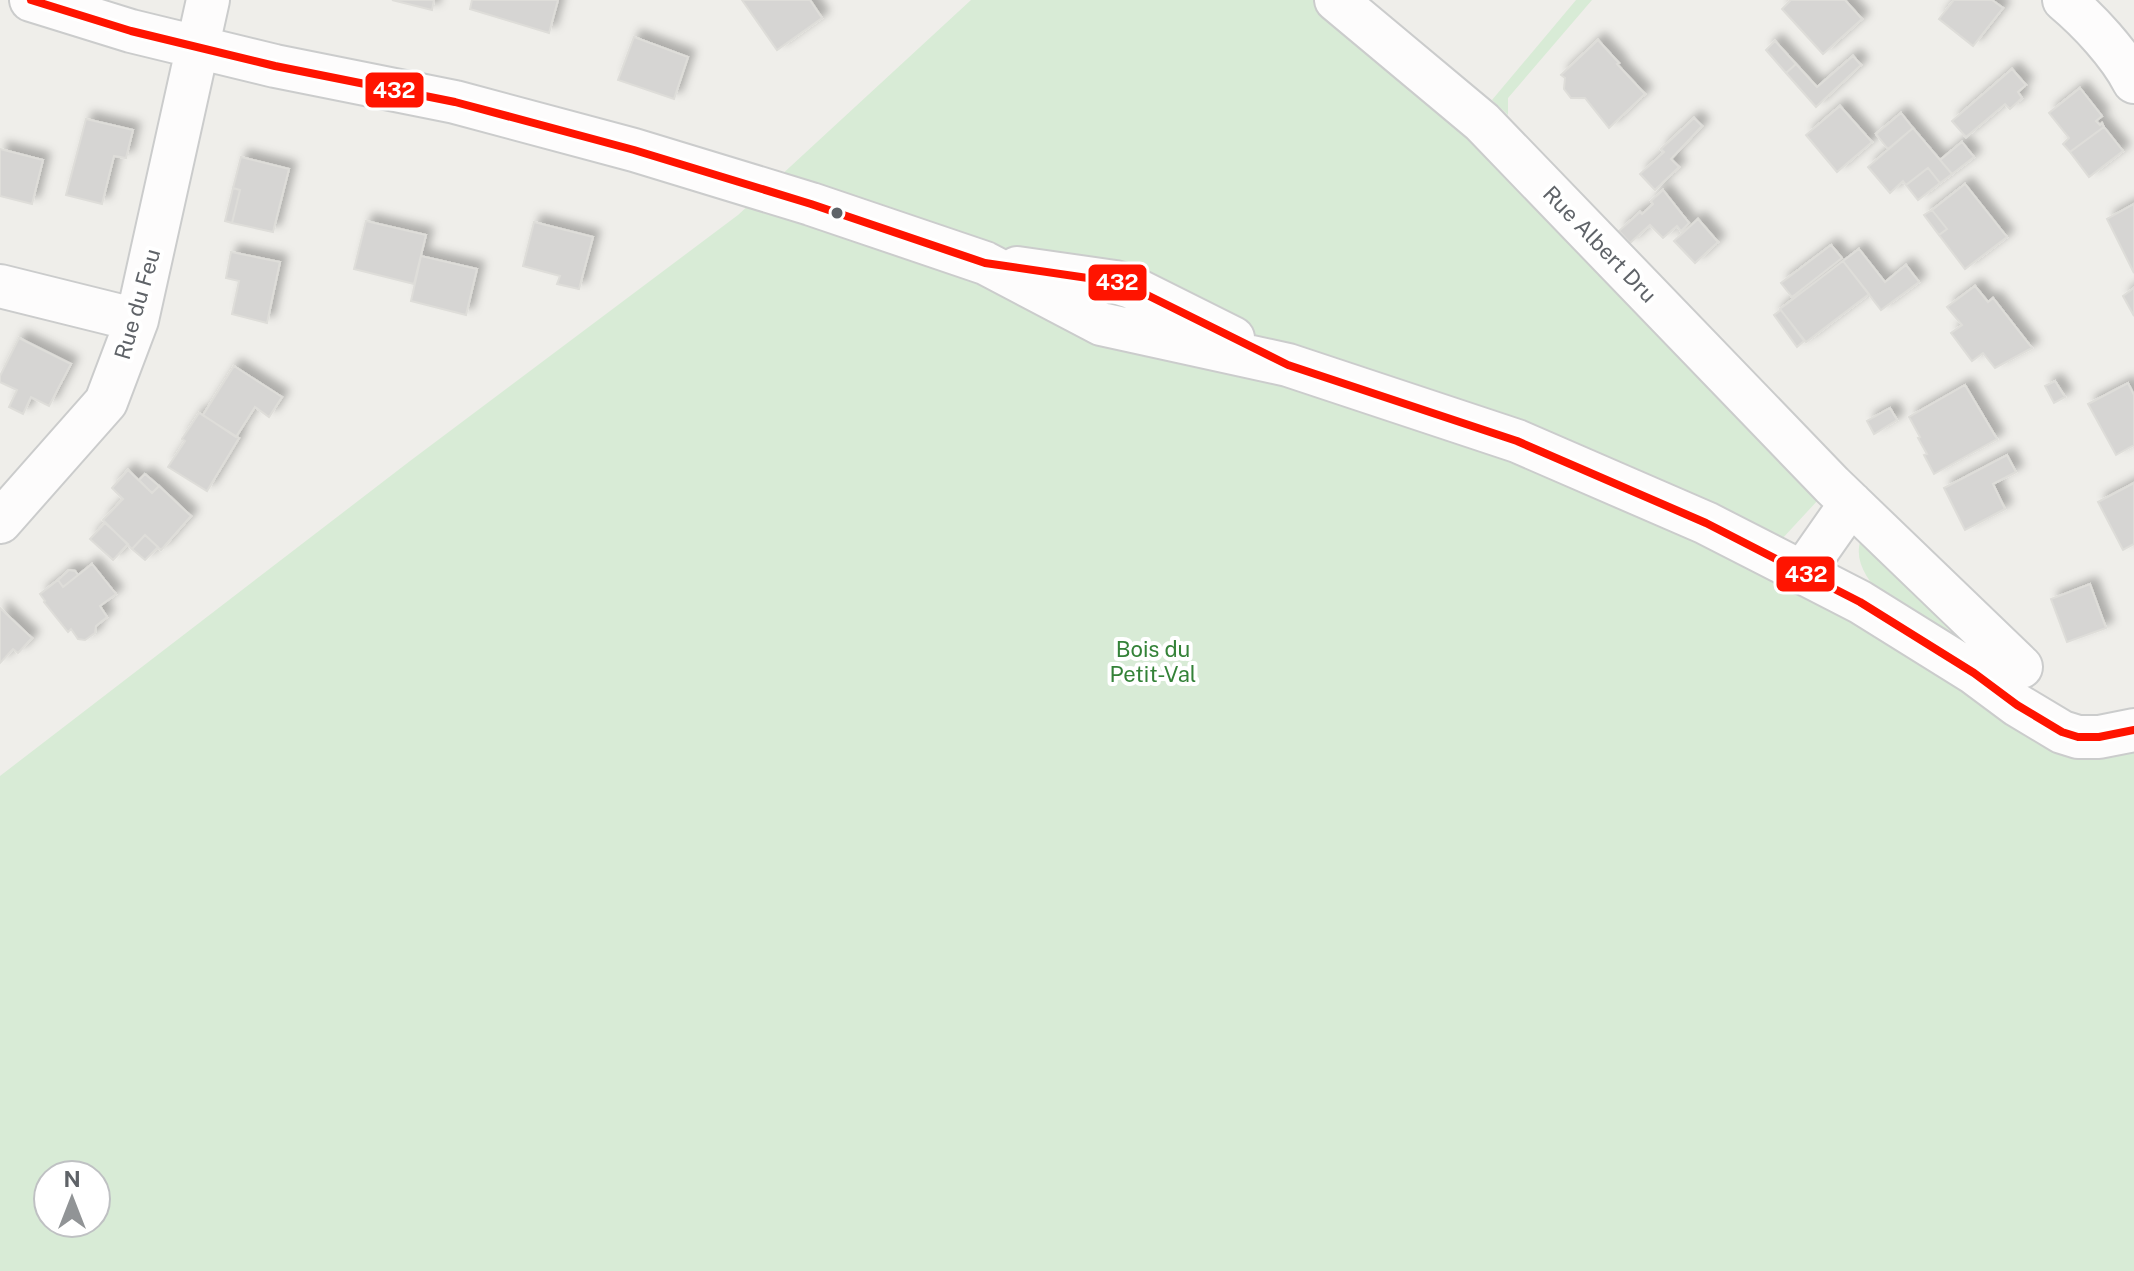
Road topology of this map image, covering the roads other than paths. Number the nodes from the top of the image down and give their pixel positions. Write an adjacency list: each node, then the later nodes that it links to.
1 (31, 0): 5 (street)
2 (208, 0): 5 (street, Rue du Feu)
3 (1336, 0): 9 (street, Rue Albert Dru)
4 (2064, 0): 6 (street)
5 (198, 47): 8 (street, Rue du Feu); 11 (street)
6 (2131, 69)
7 (0, 286): 8 (street)
8 (137, 320): 10 (street, Rue du Feu)
9 (1851, 503): 11 (street); 12 (street, Rue Albert Dru)
10 (0, 522)
11 (1802, 573): 13 (street)
12 (2021, 667)
13 (2134, 730)

